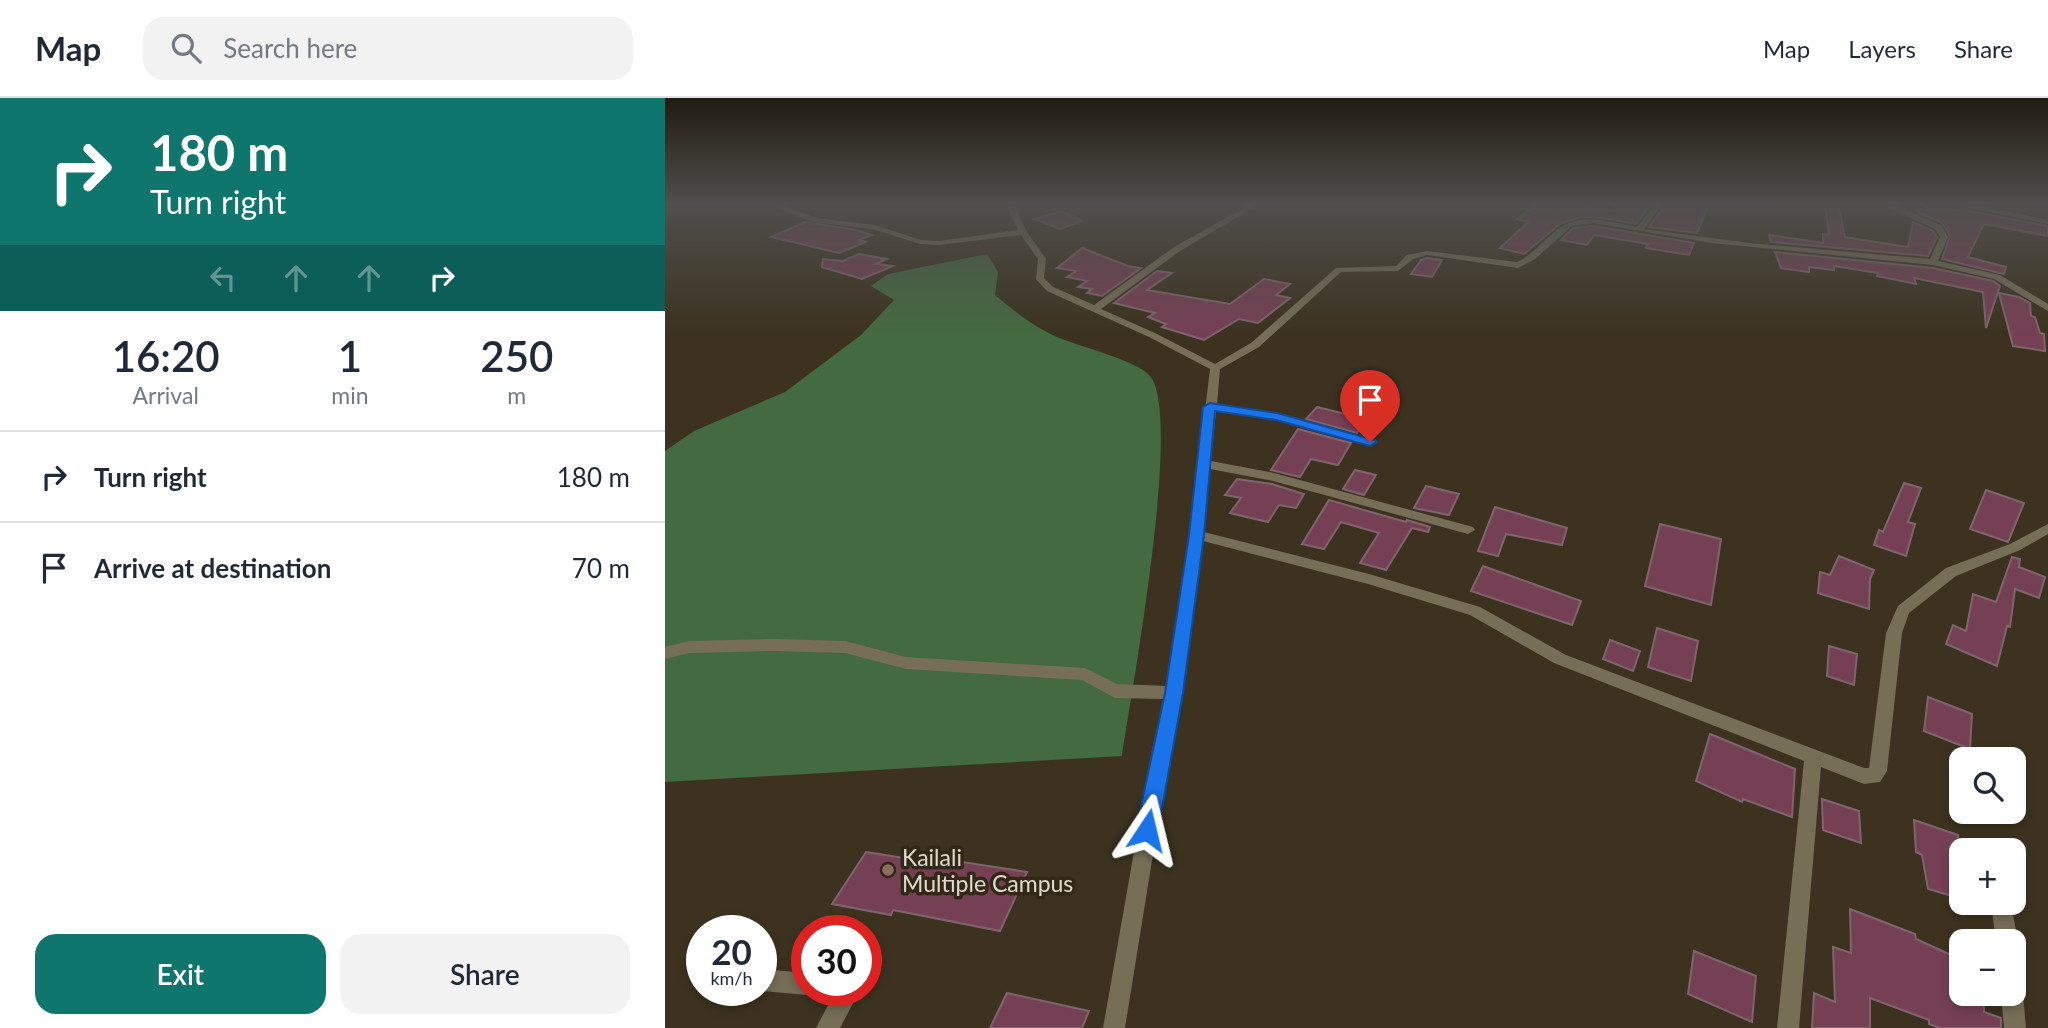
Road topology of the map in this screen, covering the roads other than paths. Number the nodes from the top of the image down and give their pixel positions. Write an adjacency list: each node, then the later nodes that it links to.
1 (1034, 247): 8 (street)
2 (1180, 247): 8 (street)
3 (1543, 247): 9 (street)
4 (1784, 247): 6 (street)
5 (1939, 247): 6 (street)
6 (1933, 262): 7 (street)
7 (2048, 308)
8 (1093, 310): 9 (street)
9 (1215, 368): 10 (street)
10 (1210, 407): 11 (street); 12 (street)
11 (1370, 442)
12 (1205, 464): 14 (street); 15 (street)
13 (2048, 528): 18 (street)
14 (1468, 530)
15 (1197, 535): 17 (street); 18 (street)
16 (665, 653): 17 (street)
17 (1174, 693): 22 (street)
18 (1813, 757): 23 (street)
19 (840, 1006): 21 (street)
20 (2013, 1006): 24 (street)
21 (827, 1028)
22 (1114, 1028)
23 (1788, 1028)
24 (2015, 1028)

